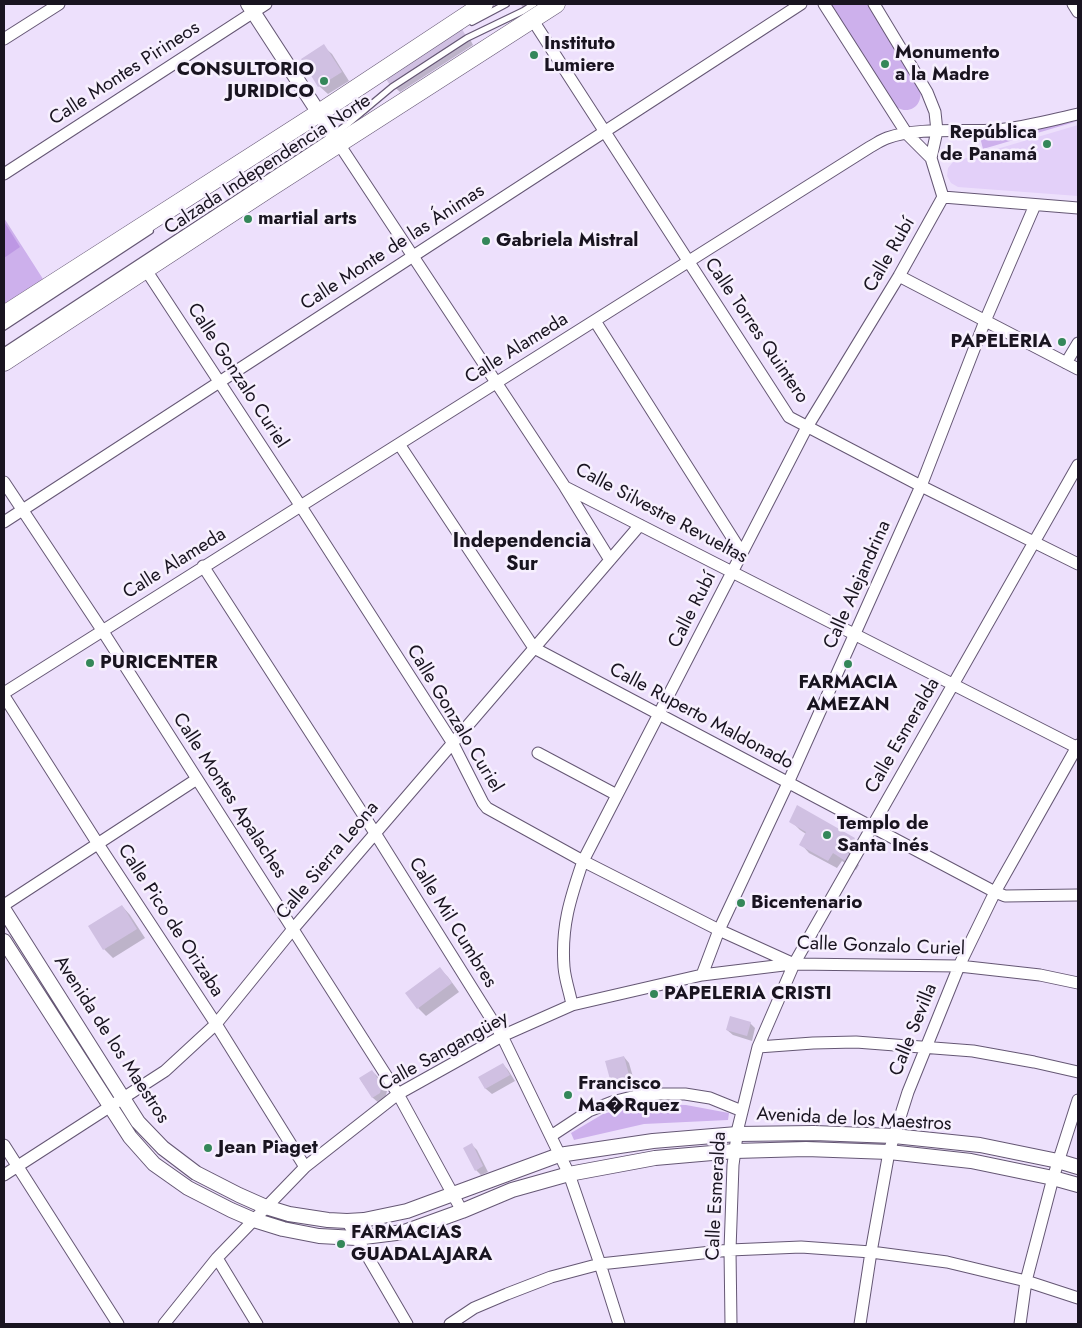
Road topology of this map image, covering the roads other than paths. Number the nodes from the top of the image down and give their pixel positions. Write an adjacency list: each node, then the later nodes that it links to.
1 (59, 4): 14 (street)
2 (266, 4): 10 (street, Calle Montes Pirineos)
3 (484, 4): 18 (main road, Calzada Independencia Norte)
4 (506, 4): 13 (lane)
5 (556, 4): 11 (main road, Calzada Independencia Norte)
6 (802, 4): 20 (street, Calle Monte de las Ánimas)
7 (824, 4): 21 (street)
8 (874, 4): 19 (street)
9 (1073, 4): 12 (street)
10 (250, 8): 18 (street); 24 (street, Calle Montes Pirineos)
11 (533, 12): 20 (street, Calle Torres Quintero); 22 (main road, Calzada Independencia Norte)
12 (1078, 12)
13 (463, 26)
14 (4, 40)
15 (430, 48): 16 (lane)
16 (348, 102)
17 (1078, 114): 19 (street, Calle Alameda)
18 (322, 117): 22 (street); 33 (main road, Calzada Independencia Norte)
19 (937, 131): 21 (street, Calle Alameda); 23 (street)
20 (604, 132): 29 (street, Calle Monte de las Ánimas); 30 (street, Calle Torres Quintero)
21 (907, 134): 23 (street); 30 (street, Calle Alameda)
22 (336, 139): 29 (street, Calle Silvestre Revueltas); 31 (main road, Calzada Independencia Norte); 38 (lane)
23 (931, 158): 25 (street)
24 (4, 174)
25 (943, 197): 26 (street); 32 (street, Calle Rubí)
26 (1036, 205): 27 (street); 35 (street, Calle Alejandrina)
27 (1078, 208)
28 (159, 226): 36 (lane)
29 (413, 256): 42 (street, Calle Monte de las Ánimas); 43 (street, Calle Silvestre Revueltas)
30 (688, 262): 34 (street, Calle Alameda); 44 (street, Calle Torres Quintero)
31 (146, 270): 39 (main road, Calzada Independencia Norte); 42 (street, Calle Gonzalo Curiel)
32 (899, 276): 35 (street); 44 (street, Calle Rubí)
33 (4, 315)
34 (595, 321): 43 (street, Calle Alameda); 55 (street)
35 (985, 321): 40 (street); 48 (street, Calle Alejandrina)
36 (4, 327)
37 (1078, 343): 40 (street)
38 (4, 351)
39 (4, 362)
40 (1066, 363): 41 (street)
41 (1078, 370)
42 (219, 382): 50 (street, Calle Gonzalo Curiel); 51 (street, Calle Monte de las Ánimas)
43 (496, 382): 45 (street, Calle Alameda); 49 (street, Calle Silvestre Revueltas)
44 (807, 427): 48 (street, Calle Torres Quintero); 55 (street, Calle Rubí)
45 (399, 444): 50 (street, Calle Alameda); 62 (street, Calle Ruperto Maldonado)
46 (1078, 465): 54 (street, Calle Esmeralda)
47 (4, 482): 51 (street, Calle Montes Apalaches)
48 (921, 486): 54 (street, Calle Torres Quintero); 61 (street, Calle Alejandrina)
49 (565, 487): 53 (street, Calle Silvestre Revueltas); 56 (street)
50 (300, 506): 58 (street, Calle Alameda); 66 (street, Calle Gonzalo Curiel)
51 (22, 510): 52 (street, Calle Monte de las Ánimas); 60 (street, Calle Montes Apalaches)
52 (4, 522)
53 (640, 525): 56 (street, Calle Sierra Leona); 59 (street, Calle Silvestre Revueltas)
54 (1034, 543): 57 (street, Calle Torres Quintero); 63 (street, Calle Esmeralda)
55 (742, 553): 59 (street, Calle Rubí)
56 (610, 560): 62 (street, Calle Sierra Leona)
57 (1078, 564)
58 (204, 566): 60 (street, Calle Alameda); 73 (street, Calle Mil Cumbres)
59 (732, 572): 61 (street, Calle Silvestre Revueltas); 65 (street, Calle Rubí)
60 (102, 630): 64 (street, Calle Alameda); 69 (street, Calle Montes Apalaches)
61 (855, 634): 63 (street, Calle Silvestre Revueltas); 70 (street, Calle Alejandrina)
62 (534, 648): 65 (street, Calle Ruperto Maldonado); 66 (street, Calle Sierra Leona)
63 (953, 685): 67 (street, Calle Silvestre Revueltas); 72 (street, Calle Esmeralda)
64 (4, 694): 74 (street, Calle Pico de Orizaba)
65 (659, 714): 70 (street, Calle Ruperto Maldonado); 71 (street, Calle Rubí)
66 (452, 742): 73 (street, Calle Sierra Leona); 75 (street, Calle Gonzalo Curiel)
67 (1078, 747): 76 (street, Calle Sevilla)
68 (538, 753): 71 (street)
69 (197, 779): 74 (street); 80 (street, Calle Montes Apalaches)
70 (788, 783): 72 (street, Calle Ruperto Maldonado); 81 (street, Calle Alejandrina)
71 (617, 795): 75 (street, Calle Rubí)
72 (872, 827): 76 (street, Calle Ruperto Maldonado); 83 (street, Calle Esmeralda)
73 (375, 832): 80 (street, Calle Sierra Leona); 89 (street, Calle Mil Cumbres)
74 (98, 844): 78 (street); 88 (street, Calle Pico de Orizaba)
75 (583, 862): 81 (street, Calle Gonzalo Curiel); 87 (street, Calle Rubí)
76 (995, 892): 77 (street, Calle Ruperto Maldonado); 84 (street, Calle Sevilla)
77 (1078, 895)
78 (4, 905)
79 (4, 910): 94 (street, Avenida de los Maestros)
80 (292, 929): 88 (street, Calle Sierra Leona); 93 (street, Calle Montes Apalaches)
81 (719, 930): 83 (street, Calle Gonzalo Curiel); 85 (street, Calle Alejandrina)
82 (4, 942): 96 (street, Avenida de los Maestros)
83 (794, 964): 84 (street, Calle Gonzalo Curiel); 85 (street, Calle Sangangüey); 90 (street, Calle Esmeralda)
84 (959, 966): 86 (street, Calle Gonzalo Curiel); 91 (street, Calle Sevilla)
85 (702, 975): 87 (street, Calle Sangangüey)
86 (1078, 983)
87 (572, 1005): 89 (street, Calle Sangangüey)
88 (216, 1024): 94 (street, Calle Sierra Leona); 107 (street, Calle Pico de Orizaba)
89 (502, 1036): 93 (street, Calle Sangangüey); 99 (street, Calle Mil Cumbres)
90 (758, 1047): 91 (street); 97 (street, Calle Esmeralda)
91 (925, 1048): 92 (street); 100 (street, Calle Sevilla)
92 (1078, 1072)
93 (398, 1094): 107 (street, Calle Sangangüey); 113 (street, Calle Montes Apalaches)
94 (123, 1098): 96 (street, Calle Sierra Leona); 114 (street, Avenida de los Maestros)
95 (1078, 1100): 105 (street)
96 (110, 1106): 106 (street, Calle Sierra Leona); 116 (street, Avenida de los Maestros)
97 (742, 1112): 98 (street, Calle Esmeralda); 99 (street, Avenida de los Maestros)
98 (737, 1134): 100 (street, Avenida de los Maestros); 102 (street, Calle Esmeralda); 104 (street, Avenida de los Maestros)
99 (551, 1136): 104 (street, Calle Mil Cumbres)
100 (894, 1136): 103 (street, Calle Sevilla); 105 (street, Avenida de los Maestros)
101 (4, 1145): 106 (street)
102 (734, 1151): 103 (street, Avenida de los Maestros); 109 (street, Avenida de los Maestros); 119 (street, Calle Esmeralda)
103 (889, 1152): 111 (street, Avenida de los Maestros); 120 (street, Calle Sevilla)
104 (560, 1155): 109 (street, Calle Mil Cumbres); 113 (street, Avenida de los Maestros)
105 (1058, 1161): 108 (street, Avenida de los Maestros); 111 (street)
106 (17, 1166): 110 (street, Calle Sierra Leona); 125 (street)
107 (305, 1167): 114 (street, Calle Sangangüey)
108 (1078, 1167)
109 (569, 1174): 115 (street, Avenida de los Maestros); 122 (street, Calle Mil Cumbres)
110 (4, 1175)
111 (1053, 1178): 112 (street, Avenida de los Maestros); 123 (street)
112 (1078, 1185)
113 (453, 1195): 115 (street, Calle Montes Apalaches); 117 (street, Avenida de los Maestros)
114 (266, 1207): 116 (street, Calle Sangangüey); 117 (street, Avenida de los Maestros)
115 (462, 1211): 118 (street, Avenida de los Maestros)
116 (254, 1220): 118 (street, Avenida de los Maestros); 121 (street, Calle Sangangüey)
117 (347, 1221): 118 (street)
118 (356, 1238): 128 (street)
119 (730, 1250): 120 (street); 122 (street); 131 (street, Calle Esmeralda)
120 (871, 1252): 123 (street); 132 (street, Calle Sevilla)
121 (217, 1258): 126 (street, Calle Sangangüey); 127 (street)
122 (600, 1264): 129 (street); 130 (street, Calle Mil Cumbres)
123 (1026, 1281): 124 (street); 133 (street)
124 (1078, 1298)
125 (118, 1324)
126 (164, 1324)
127 (257, 1324)
128 (407, 1324)
129 (450, 1324)
130 (619, 1324)
131 (731, 1324)
132 (860, 1324)
133 (1020, 1324)

